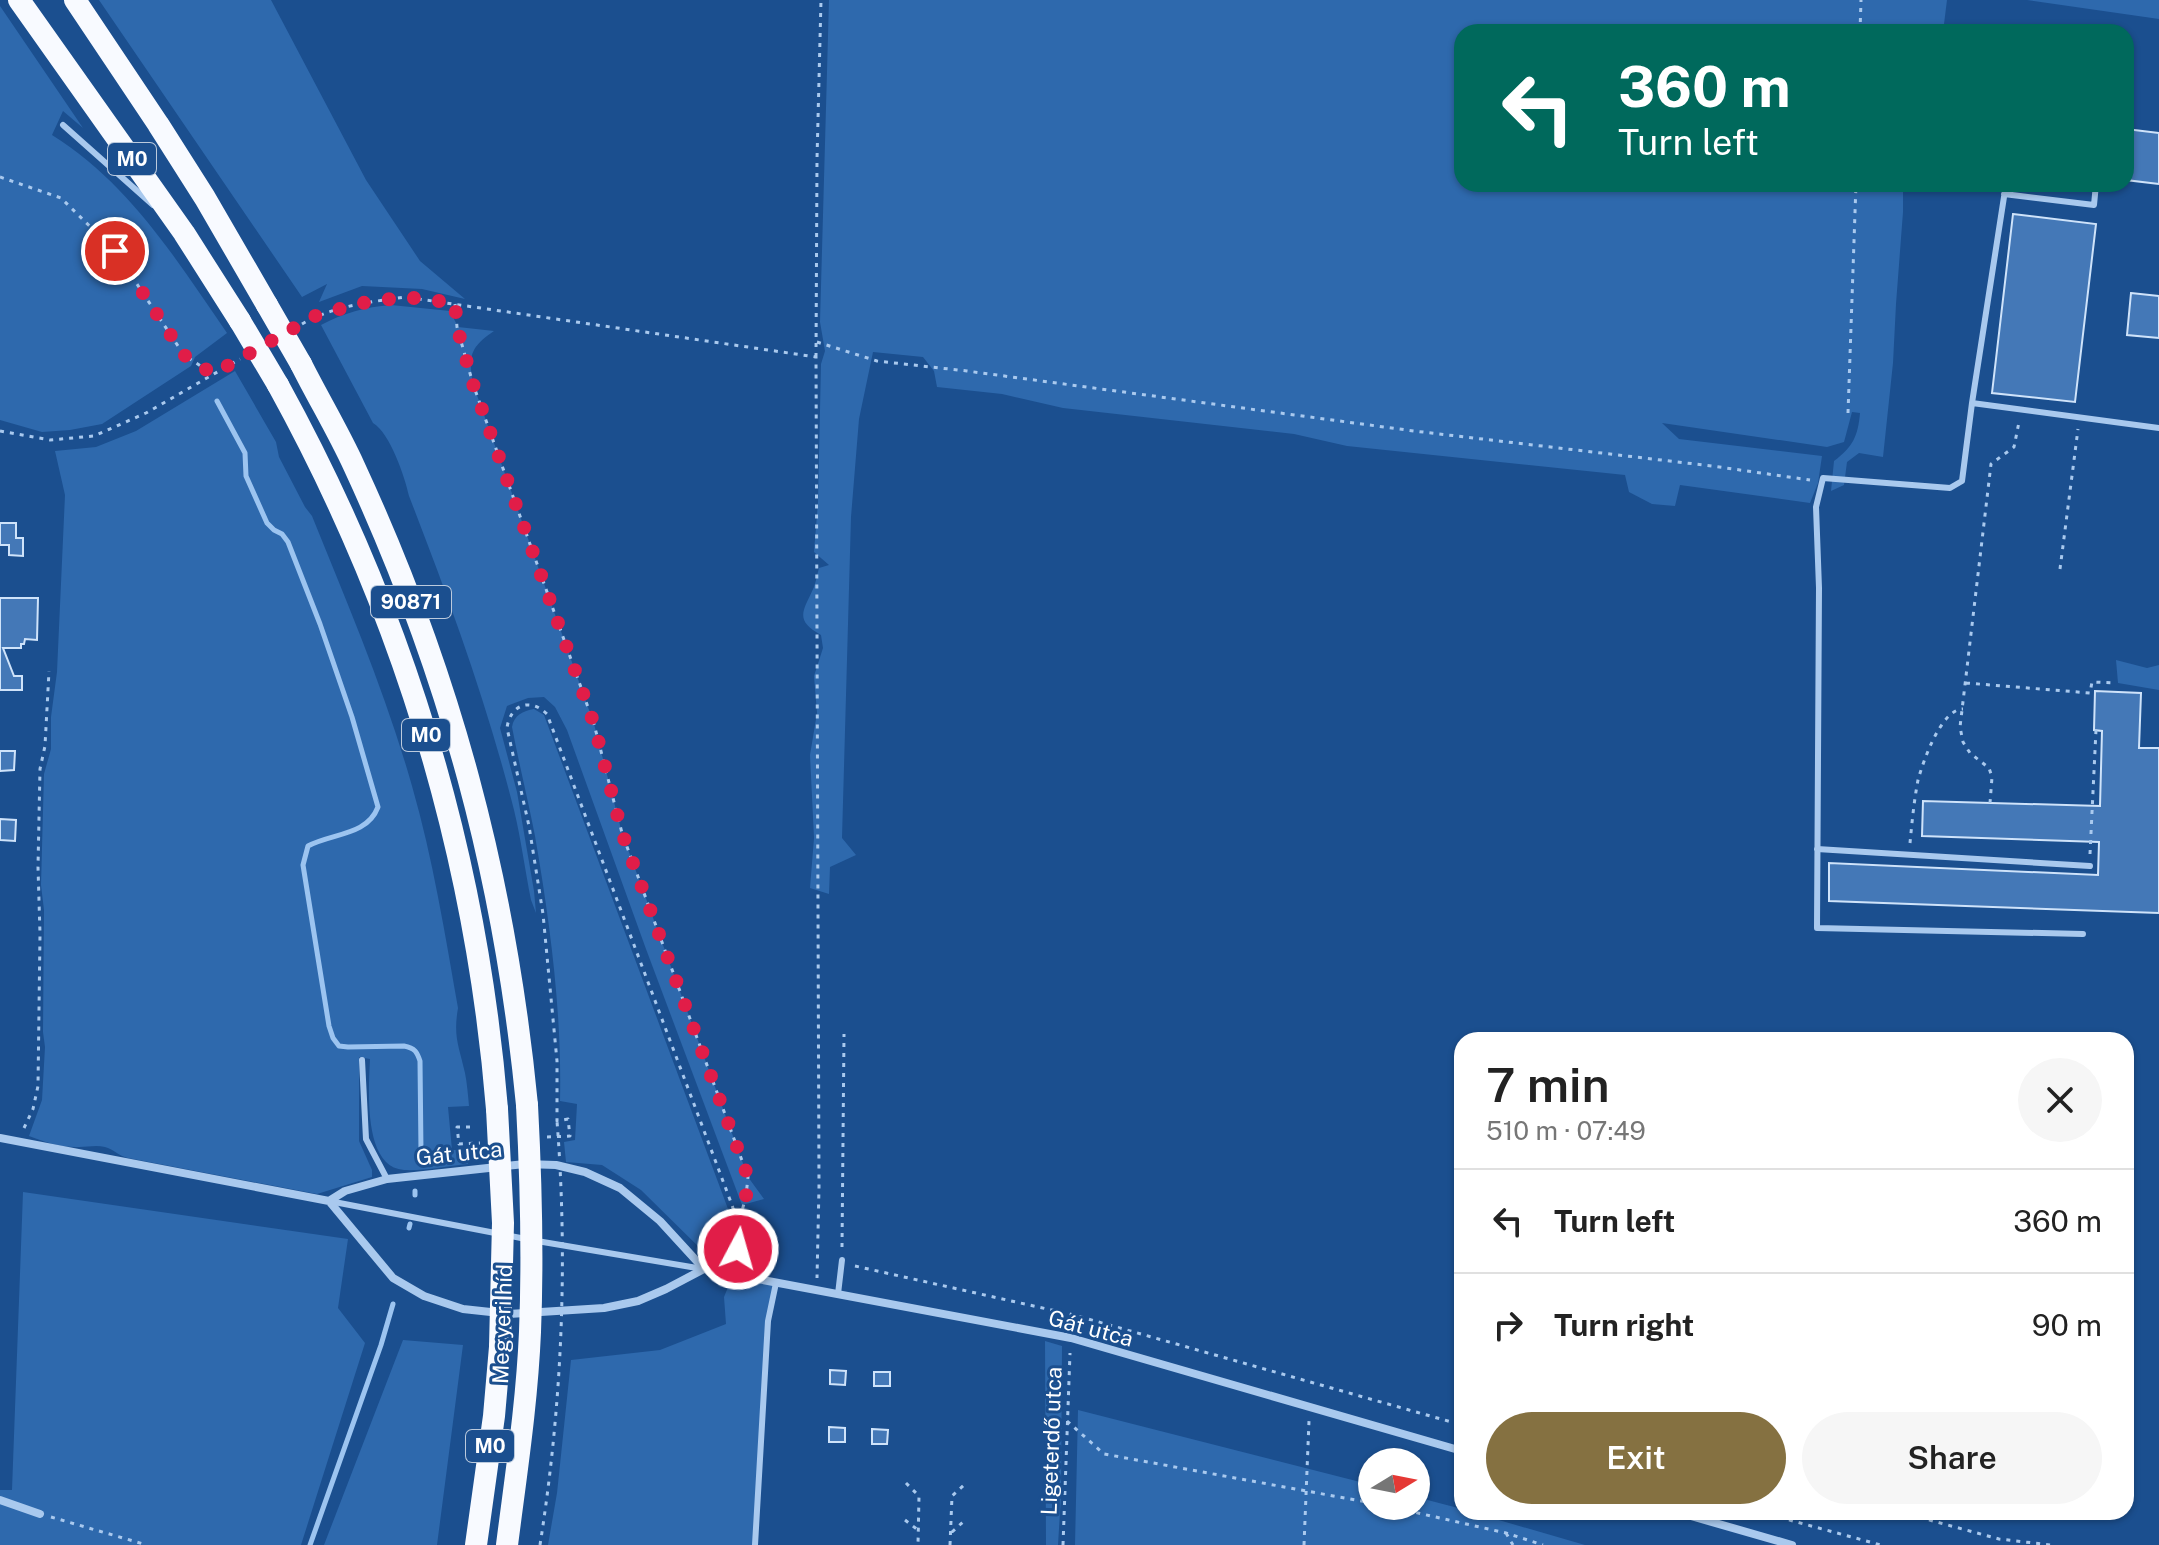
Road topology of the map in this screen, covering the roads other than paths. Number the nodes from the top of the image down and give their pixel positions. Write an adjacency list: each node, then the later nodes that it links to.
1 (19, 0): 6 (highway, M0)
2 (75, 0): 10 (highway, 90871, bridge)
3 (63, 125): 6 (lane)
4 (2095, 192): 5 (lane)
5 (2004, 194): 7 (lane)
6 (184, 233): 25 (highway, Megyeri híd / M0, bridge)
7 (1972, 403): 8 (lane); 9 (lane)
8 (2159, 428)
9 (1817, 849): 11 (lane); 12 (lane)
10 (488, 853): 26 (highway, Megyeri híd / M0, bridge)
11 (2090, 866)
12 (2083, 934)
13 (362, 1060): 15 (lane)
14 (0, 1138): 16 (street)
15 (387, 1179): 16 (street, Gát utca); 18 (street, Gát utca)
16 (329, 1201): 18 (lane); 18 (street)
17 (842, 1260): 20 (lane)
18 (704, 1269): 19 (street, Gát utca)
19 (776, 1283): 20 (street, Gát utca); 27 (lane)
20 (838, 1294): 21 (street, Gát utca)
21 (1454, 1449)
22 (0, 1500): 23 (street)
23 (40, 1514)
24 (1705, 1520): 28 (street)
25 (476, 1545)
26 (507, 1545)
27 (755, 1545)
28 (1792, 1545)

